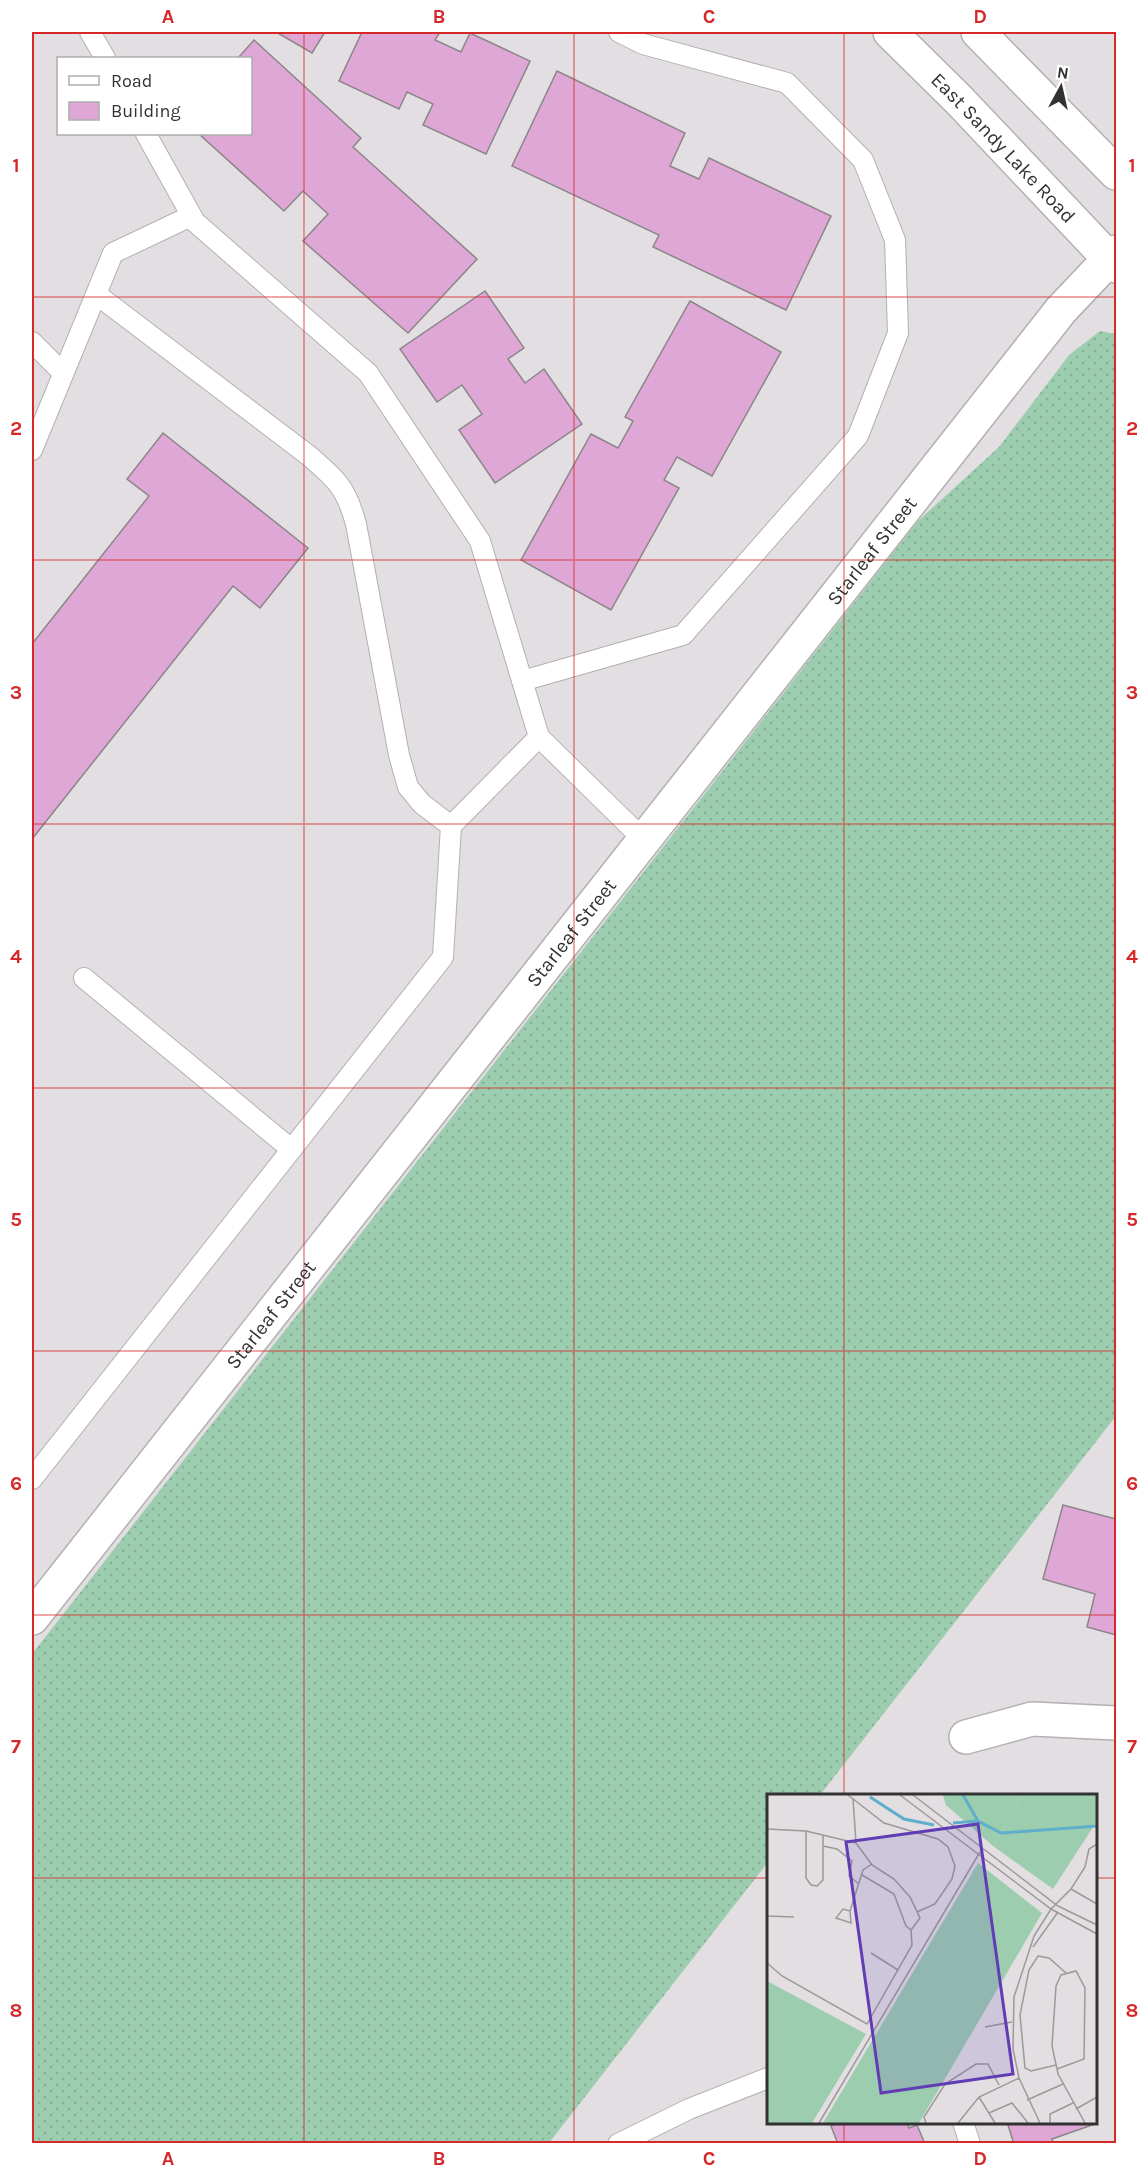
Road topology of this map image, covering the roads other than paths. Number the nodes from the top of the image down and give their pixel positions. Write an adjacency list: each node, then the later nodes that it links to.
1 (90, 32): 5 (lane)
2 (619, 32): 14 (lane)
3 (890, 32): 9 (street, East Sandy Lake Road)
4 (978, 32): 7 (street)
5 (104, 57)
6 (147, 135): 8 (lane)
7 (1116, 173)
8 (191, 216): 10 (lane); 14 (lane)
9 (1114, 259): 17 (street, Starleaf Street)
10 (96, 294): 12 (lane); 16 (lane)
11 (32, 342): 12 (lane)
12 (63, 373): 13 (lane)
13 (32, 450)
14 (522, 681): 15 (lane)
15 (539, 737): 16 (lane); 17 (lane)
16 (452, 826): 19 (lane)
17 (644, 840): 21 (street, Starleaf Street)
18 (84, 978): 19 (lane)
19 (291, 1149): 20 (lane)
20 (32, 1479)
21 (32, 1618)
22 (1116, 1723): 23 (street)
23 (966, 1737)
24 (767, 2078): 26 (lane)
25 (964, 2124): 27 (lane)
26 (618, 2144)
27 (970, 2144)

